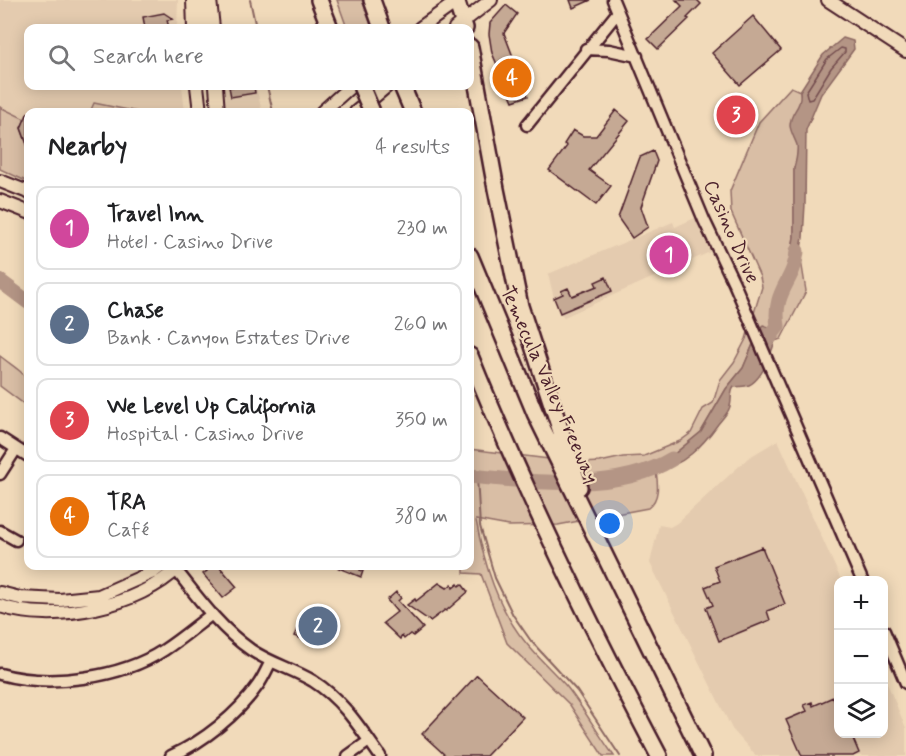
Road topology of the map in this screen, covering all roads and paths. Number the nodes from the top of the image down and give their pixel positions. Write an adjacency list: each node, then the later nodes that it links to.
1 (193, 0): 12 (main road)
2 (202, 0): 13 (main road)
3 (210, 0): 14 (main road)
4 (319, 0): 15 (highway)
5 (330, 0): 16 (highway)
6 (372, 0): 17 (highway)
7 (457, 0): 18 (main road); 19 (highway)
8 (491, 0): 20 (main road)
9 (613, 0): 11 (street, Casino Drive)
10 (830, 2): 22 (main road)
11 (618, 12): 21 (street); 23 (street, Casino Drive)
12 (194, 24)
13 (204, 24)
14 (213, 24)
15 (328, 24)
16 (339, 24)
17 (381, 24)
18 (425, 24)
19 (461, 24)
20 (463, 24)
21 (586, 49): 23 (street); 37 (street)
22 (906, 51)
23 (637, 56): 56 (street, Casino Drive)
24 (474, 69): 52 (highway)
25 (197, 90): 31 (main road)
26 (216, 90): 32 (main road)
27 (355, 90): 33 (main road)
28 (361, 90): 35 (highway, bridge)
29 (382, 90): 34 (main road)
30 (404, 90): 36 (highway)
31 (200, 108)
32 (218, 108)
33 (328, 108)
34 (361, 108)
35 (370, 108)
36 (411, 108)
37 (527, 125)
38 (0, 181): 39 (main road)
39 (24, 190)
40 (0, 201): 41 (main road)
41 (24, 210)
42 (474, 266): 52 (highway, Temecula Valley Freeway)
43 (474, 366): 45 (highway)
44 (474, 392): 45 (highway)
45 (490, 408): 68 (highway)
46 (0, 438): 47 (street)
47 (16, 449): 48 (street); 49 (street)
48 (24, 454)
49 (0, 474)
50 (0, 531): 51 (street)
51 (16, 540)
52 (600, 549): 69 (highway, Temecula Valley Freeway)
53 (156, 570): 57 (main road)
54 (172, 570): 58 (main road)
55 (178, 570): 59 (street)
56 (860, 576)
57 (0, 593)
58 (0, 606)
59 (212, 614): 61 (street); 62 (street)
60 (888, 640): 63 (street)
61 (272, 660): 64 (street); 65 (street)
62 (0, 674)
63 (906, 683)
64 (369, 741): 66 (street); 67 (street)
65 (171, 756)
66 (348, 756)
67 (380, 756)
68 (659, 756)
69 (703, 756)

